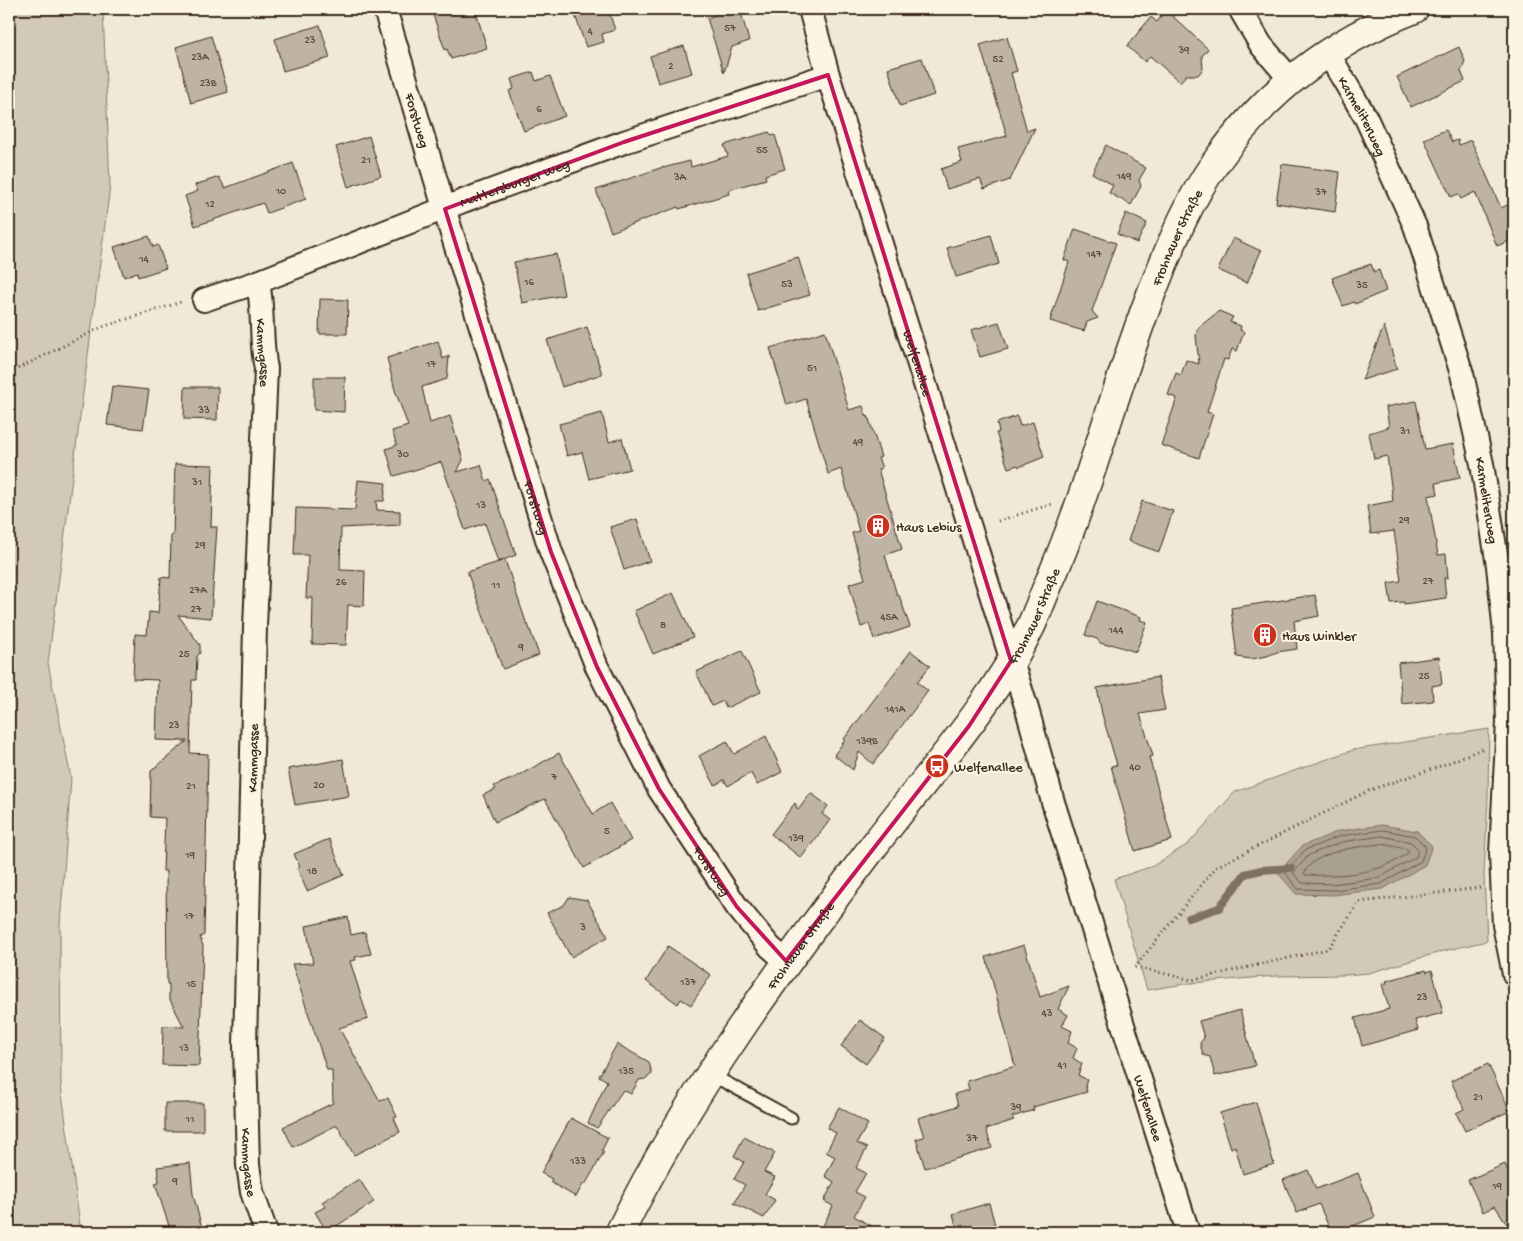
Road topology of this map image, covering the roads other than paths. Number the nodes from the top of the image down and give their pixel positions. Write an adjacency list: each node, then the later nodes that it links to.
1 (385, 9): 8 (street, Forstweg)
2 (810, 9): 6 (street, Welfenallee)
3 (1240, 9): 7 (street)
4 (1414, 9): 5 (street, Frohnauer Straße)
5 (1328, 53): 7 (street, Frohnauer Straße); 11 (street, Karmeliterweg)
6 (828, 75): 8 (street, Mattersburger Weg); 12 (street, Welfenallee)
7 (1290, 79): 12 (street, Frohnauer Straße)
8 (445, 209): 9 (street, Mattersburger Weg); 13 (street, Forstweg)
9 (258, 282): 10 (street, Mattersburger Weg); 17 (street, Kammgasse)
10 (196, 299)
11 (1506, 565): 14 (street, Karmeliterweg)
12 (1011, 661): 13 (street, Frohnauer Straße); 19 (street, Welfenallee)
13 (786, 961): 15 (street, Frohnauer Straße)
14 (1514, 974)
15 (710, 1074): 16 (lane); 18 (street, Frohnauer Straße)
16 (791, 1118)
17 (266, 1232)
18 (620, 1232)
19 (1188, 1232)

